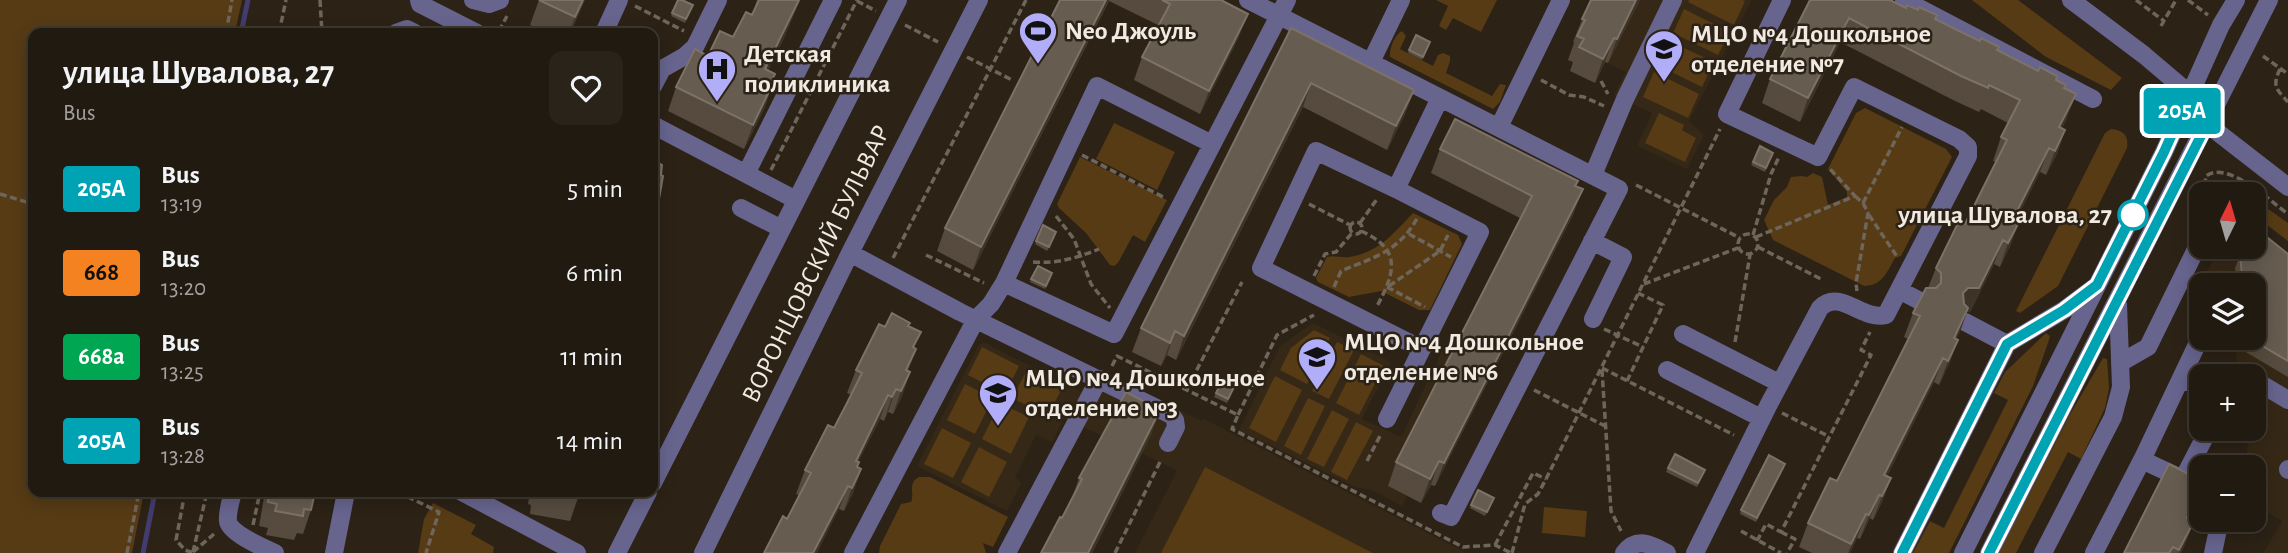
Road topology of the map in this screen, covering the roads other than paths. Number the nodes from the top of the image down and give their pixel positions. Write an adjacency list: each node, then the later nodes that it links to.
1 (419, 0): 18 (street)
2 (473, 0): 17 (street)
3 (718, 0): 23 (street)
4 (832, 0): 31 (street)
5 (898, 0): 35 (street, ВОРОНЦОВСКИЙ БУЛЬВАР)
6 (979, 0): 39 (street, ВОРОНЦОВСКИЙ БУЛЬВАР)
7 (1248, 0): 19 (street)
8 (1401, 0): 22 (street)
9 (1561, 0): 28 (street)
10 (1673, 0): 32 (street)
11 (1782, 0): 43 (street)
12 (1904, 0): 26 (street)
13 (2071, 0): 24 (street)
14 (2236, 0): 24 (street)
15 (2269, 0): 27 (street)
16 (627, 3): 21 (street)
17 (504, 6)
18 (442, 7): 20 (street)
19 (1283, 8): 22 (street); 30 (street)
20 (470, 28)
21 (608, 28)
22 (1371, 62): 25 (street)
23 (658, 76)
24 (2190, 94): 27 (street); 42 (street)
25 (1440, 98): 28 (street); 34 (street)
26 (2093, 99)
27 (2207, 124): 33 (street); 44 (street)
28 (1499, 127): 32 (street)
29 (658, 128): 31 (street)
30 (1212, 144): 41 (street); 41 (street)
31 (746, 174): 35 (street)
32 (1593, 175): 38 (street)
33 (2288, 187)
34 (1388, 191): 51 (street); 51 (street)
35 (796, 200): 37 (street, ВОРОНЦОВСКИЙ БУЛЬВАР)
36 (741, 208): 37 (street)
37 (782, 229): 66 (street, ВОРОНЦОВСКИЙ БУЛЬВАР)
38 (1592, 241): 47 (street); 73 (street)
39 (850, 253): 46 (street); 80 (street, ВОРОНЦОВСКИЙ БУЛЬВАР)
40 (2191, 259): 53 (street)
41 (995, 284): 46 (street)
42 (2097, 285): 50 (street); 86 (street)
43 (1899, 290): 45 (street); 58 (street)
44 (2118, 300): 53 (street); 87 (street)
45 (1922, 302)
46 (976, 318): 55 (street); 81 (street)
47 (1592, 319)
48 (1965, 322): 50 (street)
49 (1683, 334): 58 (street)
50 (2007, 344): 85 (street)
51 (1422, 349): 62 (street)
52 (2194, 350): 56 (street)
53 (2120, 363): 88 (street)
54 (1667, 370): 61 (street)
55 (1105, 373): 64 (street); 82 (street)
56 (2181, 378): 57 (street); 65 (street)
57 (2189, 382)
58 (1779, 383): 61 (street)
59 (2266, 387): 60 (street)
60 (2288, 400)
61 (1765, 412): 84 (street)
62 (1385, 424)
63 (2203, 441): 67 (street)
64 (1168, 443)
65 (2142, 460): 67 (street); 89 (street)
66 (658, 473)
67 (2183, 479): 68 (street)
68 (2189, 482)
69 (232, 497): 76 (street)
70 (345, 497): 77 (street)
71 (472, 497): 78 (street)
72 (645, 497): 79 (street)
73 (1441, 513)
74 (2217, 532): 90 (street)
75 (1627, 550): 83 (street)
76 (275, 553)
77 (334, 553)
78 (578, 553)
79 (617, 553)
80 (703, 553)
81 (853, 553)
82 (1007, 553)
83 (1667, 553)
84 (1695, 553)
85 (1902, 553)
86 (1963, 553)
87 (1989, 553)
88 (2043, 553)
89 (2094, 553)
90 (2213, 553)

